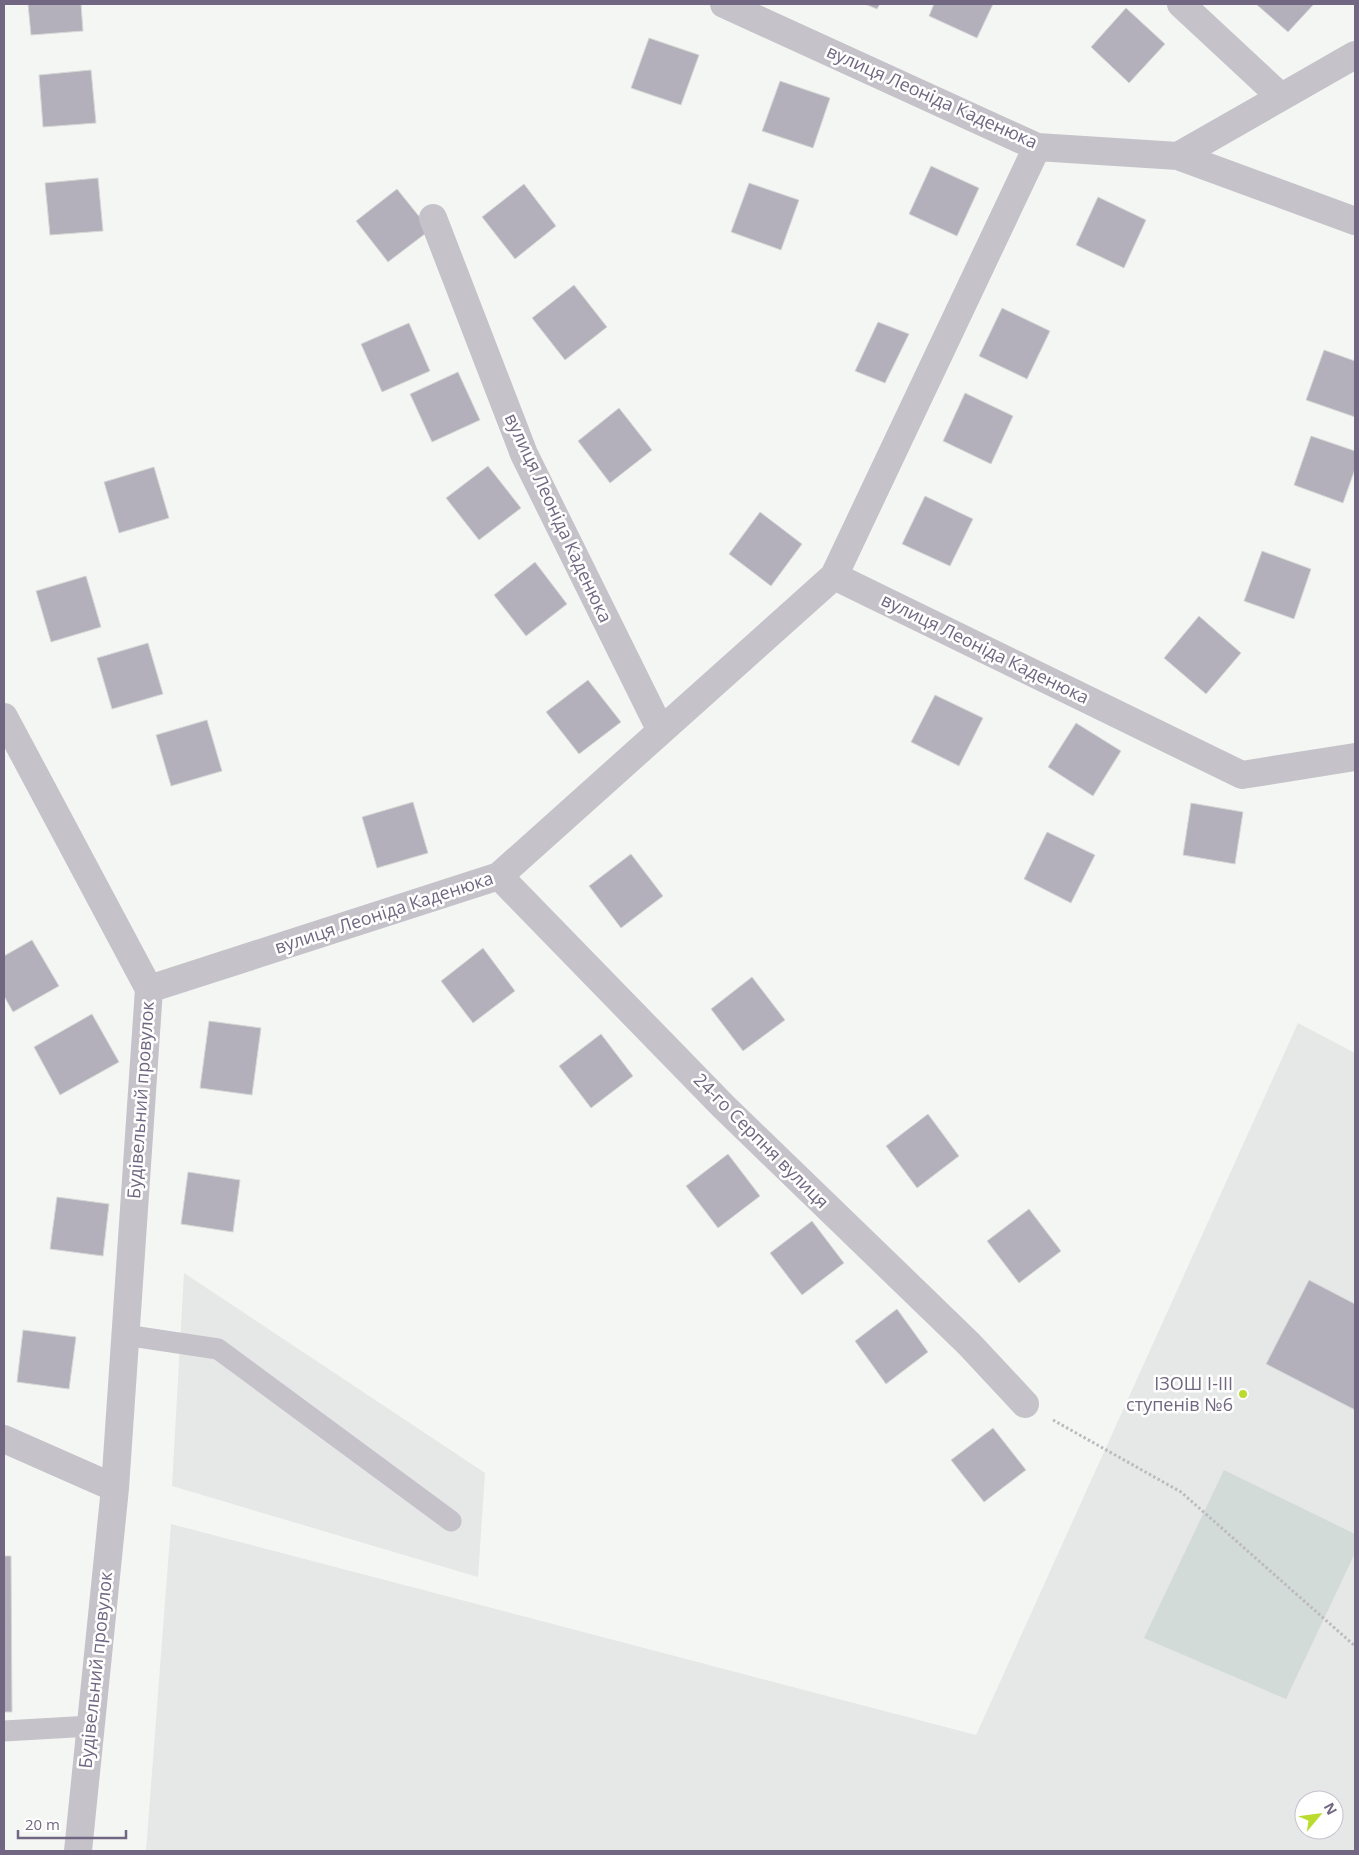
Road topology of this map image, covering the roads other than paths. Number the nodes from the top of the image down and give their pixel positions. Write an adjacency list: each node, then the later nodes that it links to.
1 (724, 4): 5 (street, вулиця Леоніда Каденюка)
2 (1181, 4): 4 (street)
3 (1355, 55): 4 (street)
4 (1281, 97): 6 (street)
5 (1037, 147): 6 (street, вулиця Леоніда Каденюка); 9 (street)
6 (1178, 156): 8 (street, вулиця Леоніда Каденюка)
7 (433, 218): 11 (street, вулиця Леоніда Каденюка)
8 (1355, 221)
9 (834, 576): 11 (street, вулиця Леоніда Каденюка); 12 (street, вулиця Леоніда Каденюка)
10 (4, 717): 14 (street, Будівельний провулок)
11 (660, 731): 13 (street, вулиця Леоніда Каденюка)
12 (1355, 757)
13 (500, 876): 14 (street, вулиця Леоніда Каденюка); 16 (street, 24-го Серпня вулиця)
14 (149, 989): 15 (street, Будівельний провулок)
15 (125, 1335): 18 (street, Будівельний провулок); 19 (lane)
16 (1024, 1404)
17 (4, 1439): 18 (street)
18 (114, 1488): 20 (street, Будівельний провулок)
19 (451, 1521)
20 (91, 1726): 21 (lane); 22 (street, Будівельний провулок)
21 (4, 1731)
22 (78, 1851)

